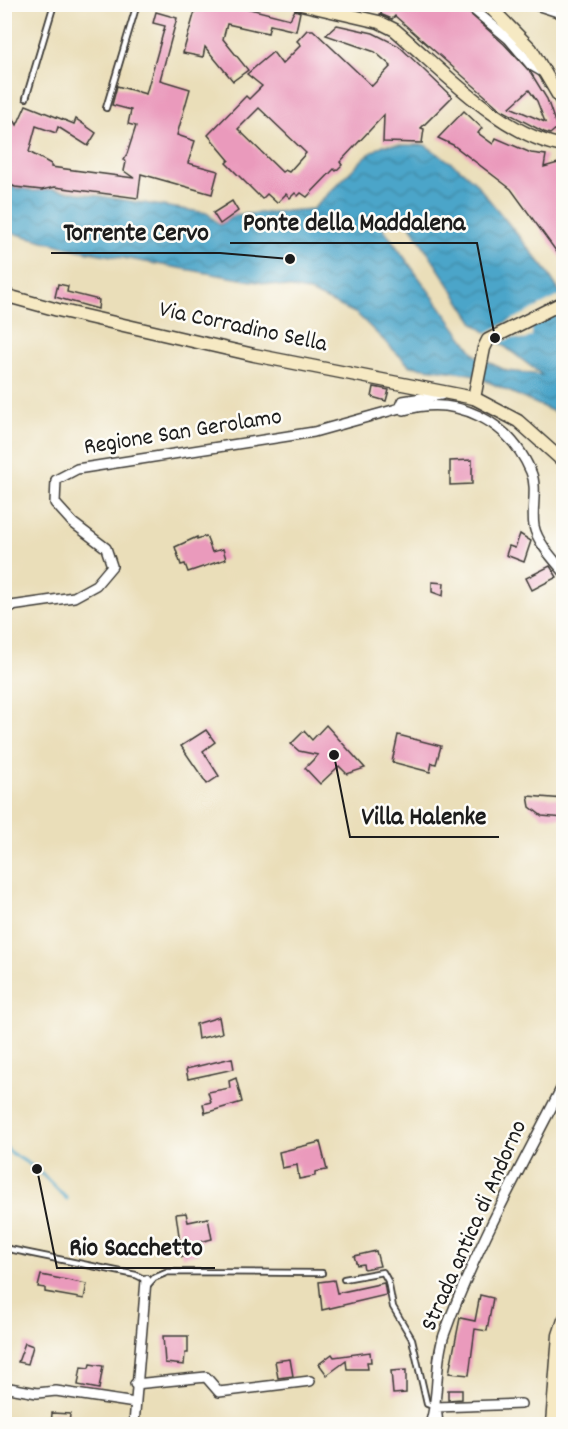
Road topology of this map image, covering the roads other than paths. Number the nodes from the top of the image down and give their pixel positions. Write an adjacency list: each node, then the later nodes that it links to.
1 (54, 4): 10 (lane)
2 (137, 4): 12 (lane)
3 (301, 4): 7 (main road)
4 (467, 4): 9 (street)
5 (487, 4): 9 (main road)
6 (532, 4): 8 (street)
7 (328, 7): 13 (main road)
8 (564, 14)
9 (545, 73): 11 (main road)
10 (27, 98)
11 (564, 105)
12 (106, 108)
13 (564, 146)
14 (4, 294): 17 (main road, Via Corradino Sella)
15 (564, 302): 16 (main road)
16 (475, 392): 17 (main road, Via Corradino Sella); 19 (main road, Via Corradino Sella)
17 (458, 394): 18 (street)
18 (405, 408): 20 (street); 21 (street, Regione San Gerolamo)
19 (564, 462)
20 (564, 572)
21 (4, 607)
22 (564, 1083): 33 (street, Strada antica di Andorno)
23 (4, 1248): 26 (lane)
24 (322, 1273): 26 (lane)
25 (344, 1279): 33 (lane)
26 (146, 1284): 29 (street)
27 (564, 1320): 37 (main road)
28 (310, 1381): 29 (street)
29 (135, 1384): 31 (street)
30 (4, 1386): 31 (street)
31 (135, 1403): 34 (street)
32 (521, 1404): 33 (street)
33 (436, 1407): 35 (street, Strada antica di Andorno); 36 (street)
34 (134, 1425)
35 (430, 1425)
36 (438, 1425)
37 (552, 1425)

